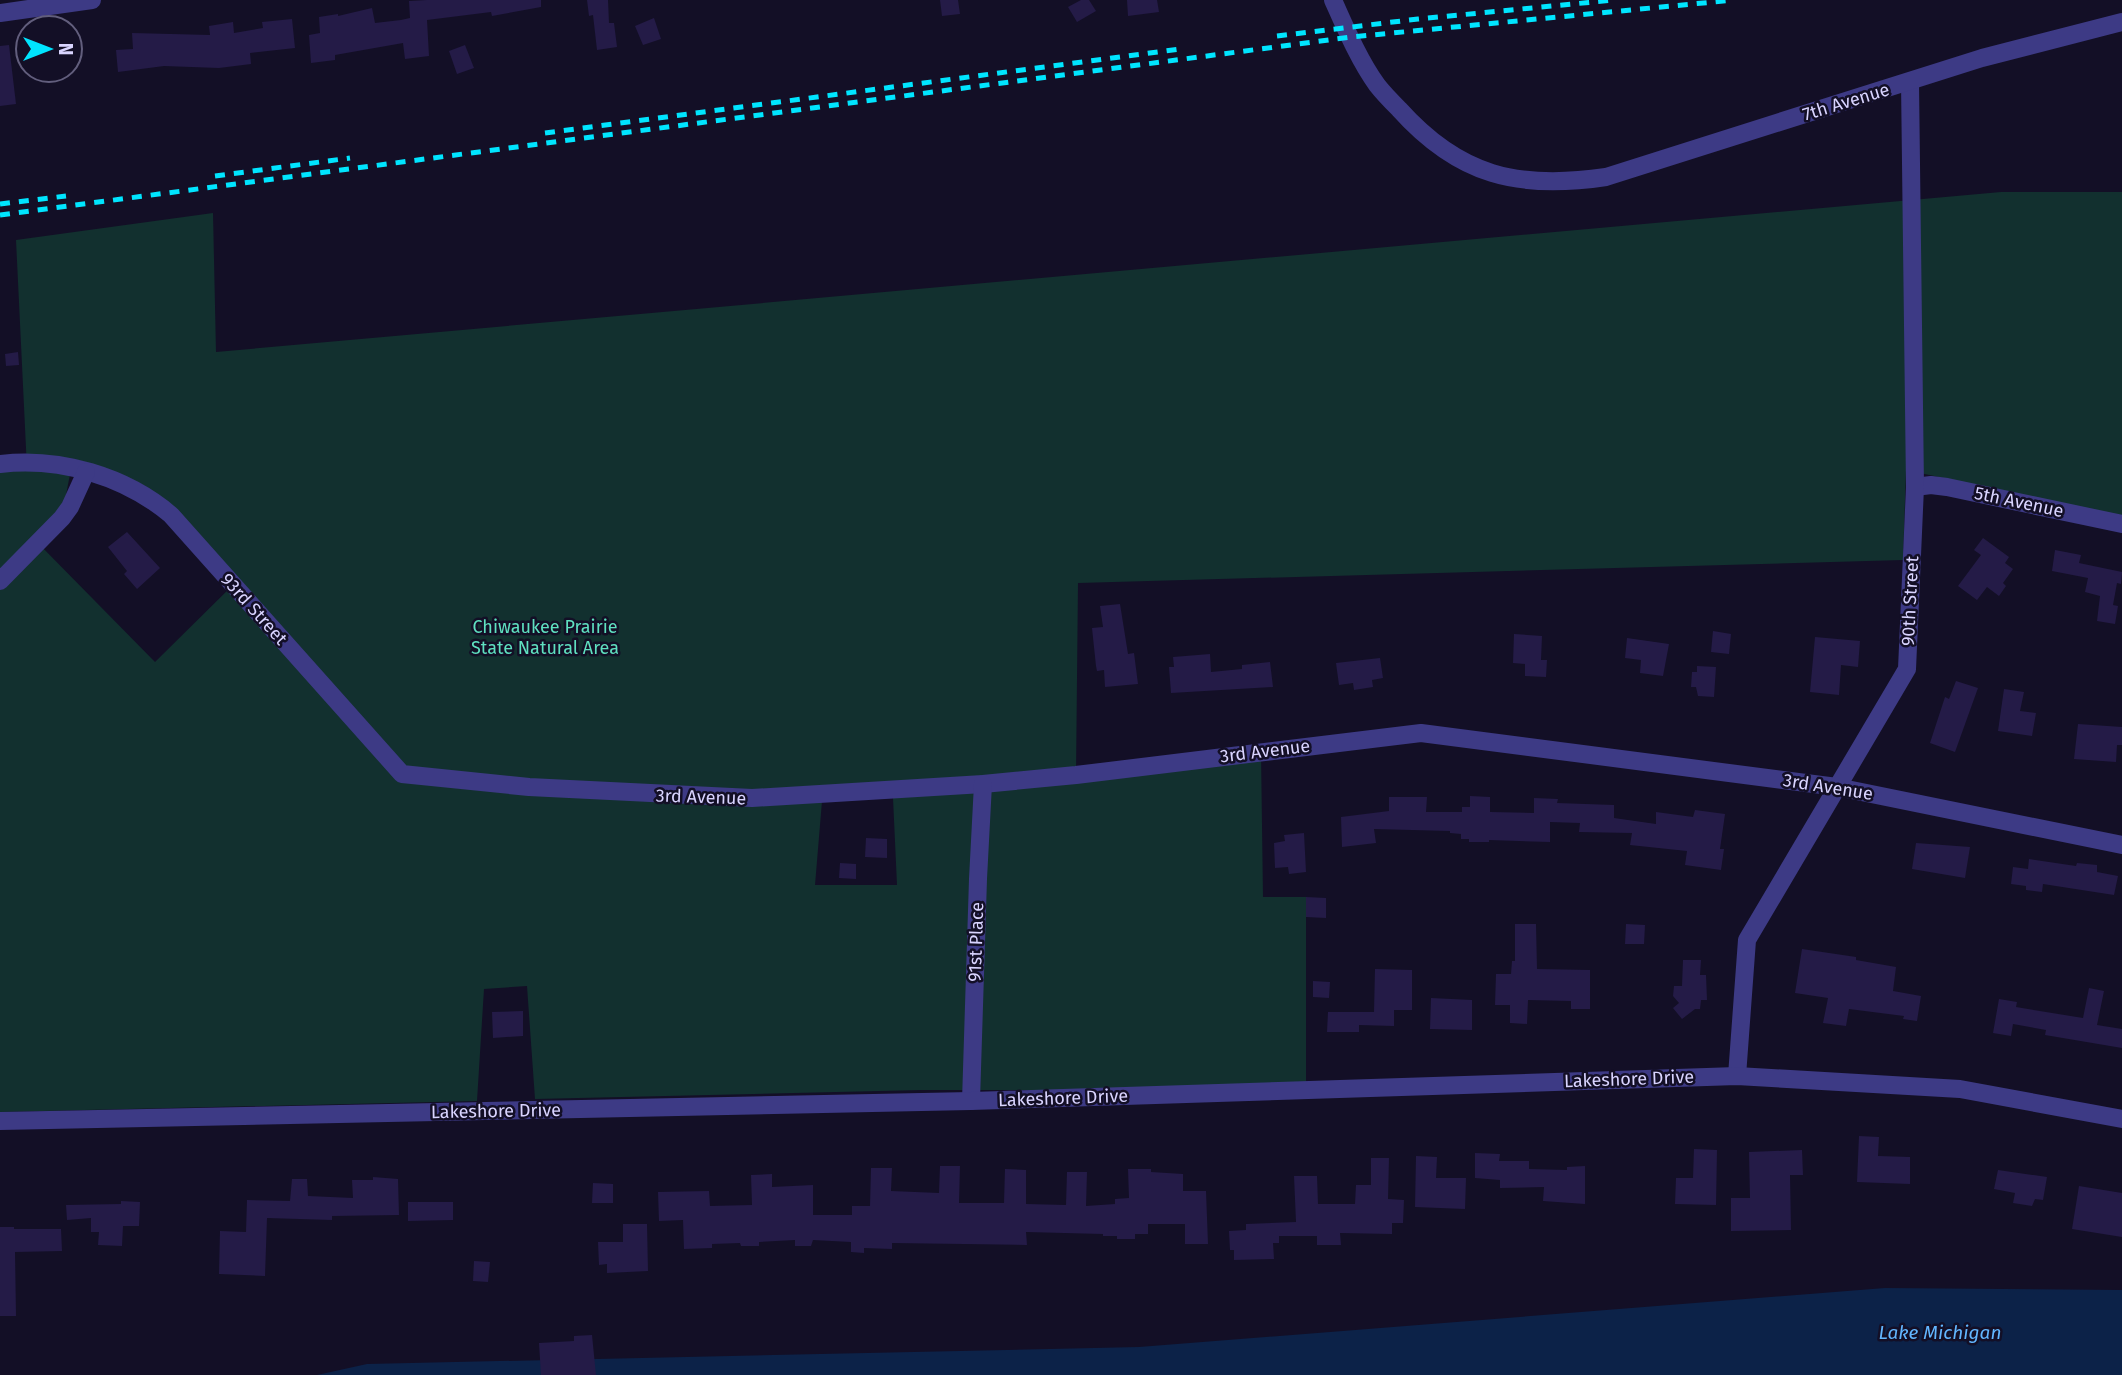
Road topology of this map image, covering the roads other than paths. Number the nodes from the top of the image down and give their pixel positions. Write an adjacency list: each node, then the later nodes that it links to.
1 (92, 0): 3 (street)
2 (1333, 0): 5 (street, 7th Avenue)
3 (0, 13)
4 (2122, 22): 5 (street, 7th Avenue)
5 (1910, 82): 8 (street, 90th Street)
6 (0, 464): 7 (street, 93rd Street)
7 (86, 472): 10 (street); 11 (street, 93rd Street)
8 (1916, 487): 9 (street, 5th Avenue); 13 (street, 90th Street)
9 (2122, 524)
10 (0, 581)
11 (402, 774): 12 (street, 3rd Avenue)
12 (984, 784): 13 (street, 3rd Avenue); 16 (street, 91st Place)
13 (1837, 787): 14 (street, 3rd Avenue); 15 (street, 90th Street)
14 (2122, 845)
15 (1737, 1076): 16 (street, Lakeshore Drive); 17 (street, Lakeshore Drive)
16 (971, 1101): 18 (street, Lakeshore Drive)
17 (2122, 1119)
18 (0, 1121)

